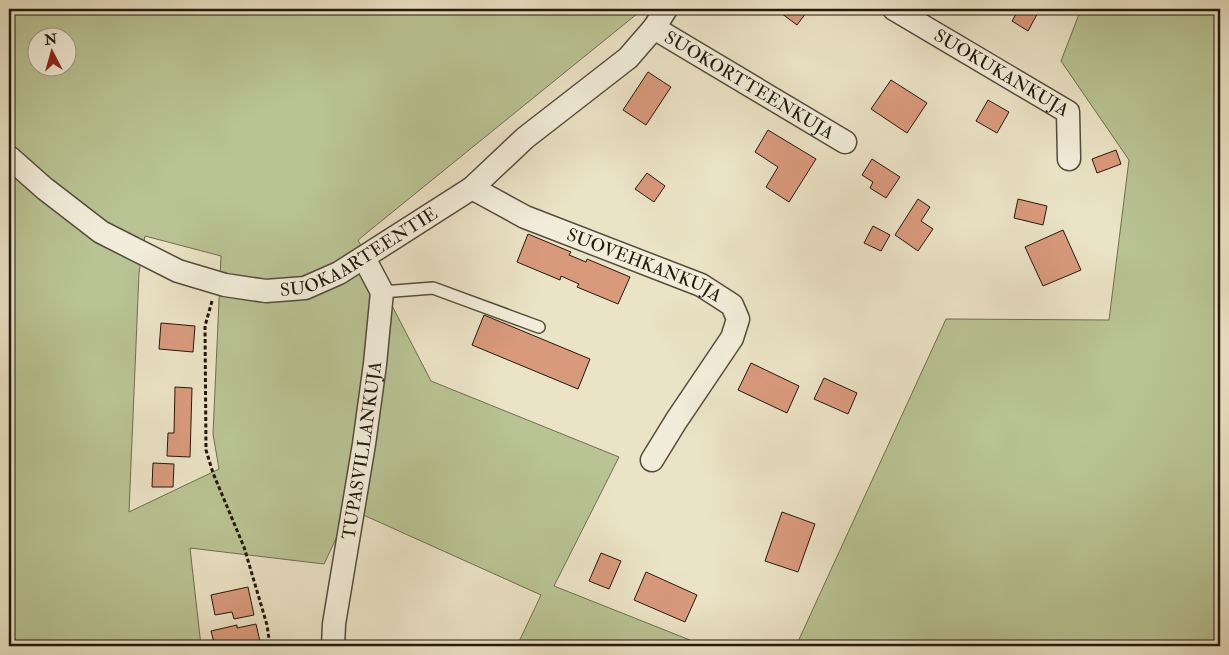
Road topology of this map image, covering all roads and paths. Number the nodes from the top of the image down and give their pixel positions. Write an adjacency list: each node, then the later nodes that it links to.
1 (666, 9): 3 (street, SUOKAARTEENTIE)
2 (894, 9): 6 (street, SUOKUKANKUJA)
3 (654, 28): 4 (street, SUOKORTTEENKUJA); 7 (street, SUOKAARTEENTIE)
4 (845, 142)
5 (9, 157): 9 (street, SUOKAARTEENTIE)
6 (1069, 159)
7 (472, 188): 8 (street, SUOKAARTEENTIE); 12 (street, SUOVEHKANKUJA)
8 (364, 258): 9 (street, SUOKAARTEENTIE); 10 (street)
9 (217, 283): 13 (path)
10 (382, 292): 11 (lane); 14 (street, TUPASVILLANKUJA)
11 (539, 327)
12 (652, 460)
13 (270, 646)
14 (333, 646)

